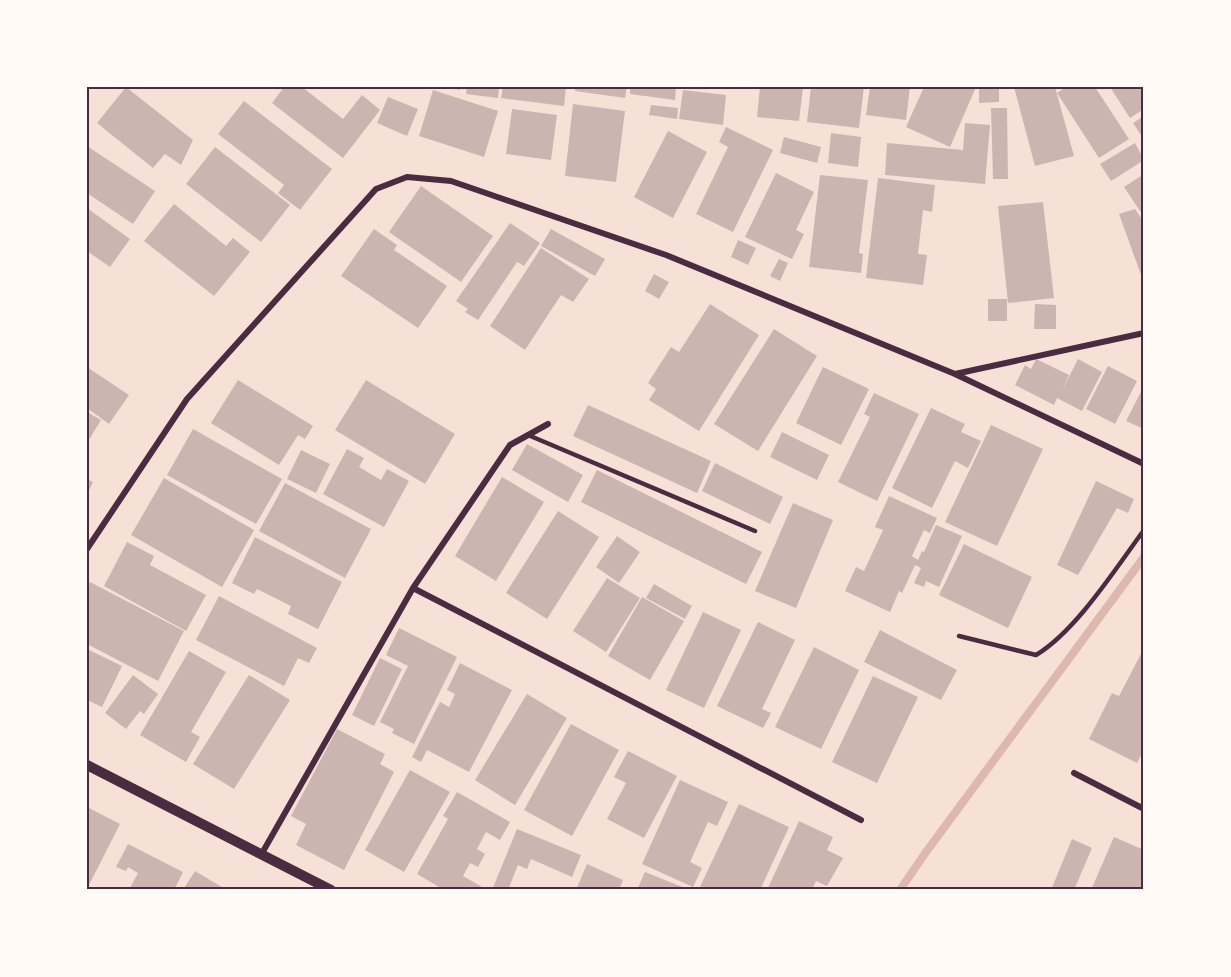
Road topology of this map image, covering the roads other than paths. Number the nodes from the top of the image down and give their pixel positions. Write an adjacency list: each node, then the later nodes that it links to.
1 (1144, 333): 2 (street)
2 (955, 374): 5 (street); 8 (street)
3 (548, 424): 4 (street)
4 (527, 435): 7 (lane); 9 (street)
5 (1144, 464)
6 (1144, 530): 10 (lane)
7 (755, 531)
8 (87, 549)
9 (413, 588): 14 (street); 15 (street)
10 (959, 636)
11 (87, 765): 15 (street)
12 (1074, 772): 13 (street)
13 (1144, 809)
14 (861, 820)
15 (261, 855): 16 (street)
16 (331, 890)

